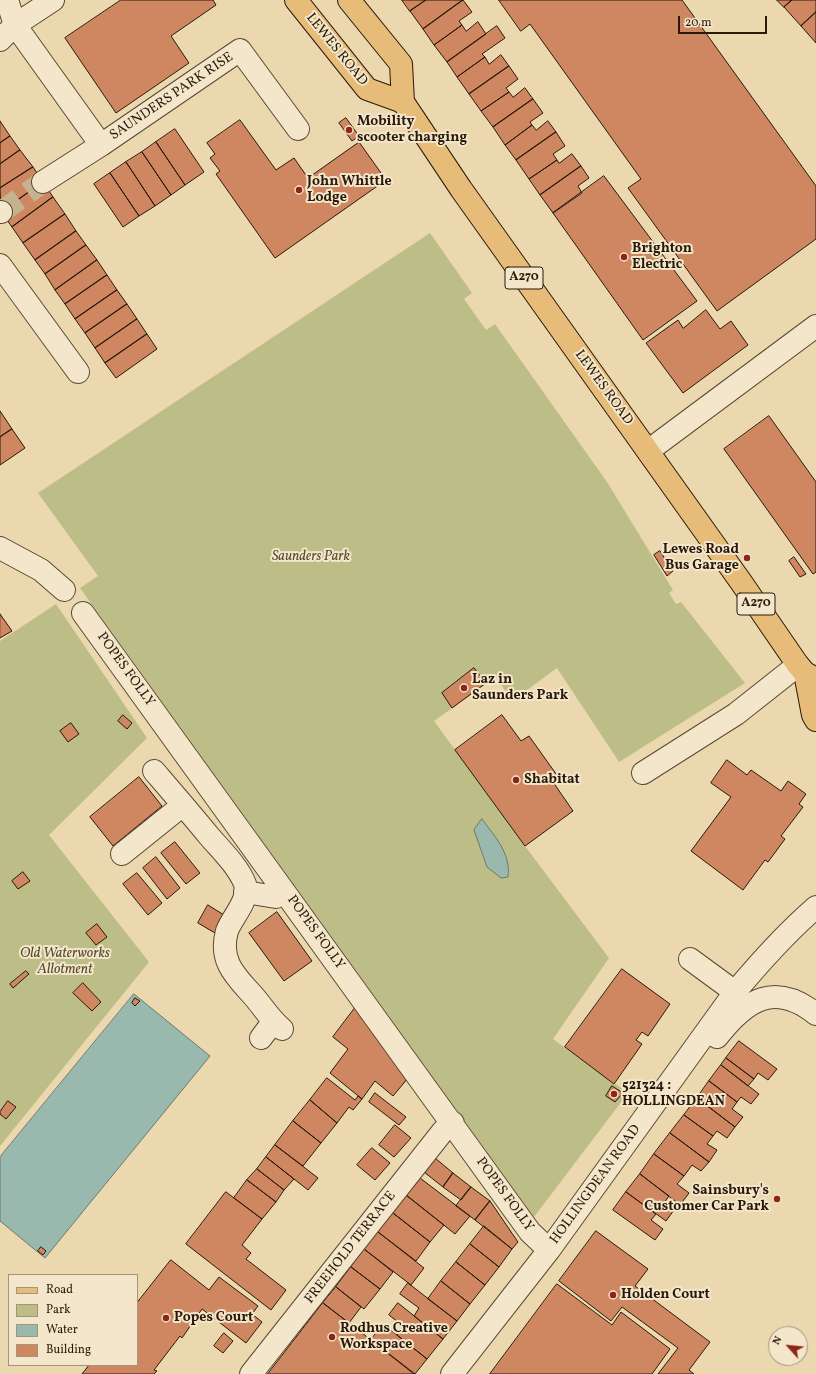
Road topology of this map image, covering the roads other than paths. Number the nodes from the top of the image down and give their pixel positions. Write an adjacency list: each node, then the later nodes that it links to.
1 (7, 0): 5 (street, SAUNDERS PARK RISE)
2 (53, 0): 5 (street)
3 (296, 0): 6 (main road, LEWES ROAD)
4 (349, 0): 6 (main road)
5 (5, 31): 8 (street, SAUNDERS PARK RISE)
6 (403, 102): 13 (main road, LEWES ROAD / A270)
7 (298, 129): 8 (street, SAUNDERS PARK RISE)
8 (101, 145): 9 (street, SAUNDERS PARK RISE)
9 (43, 182)
10 (0, 264): 12 (street)
11 (816, 326): 13 (street)
12 (78, 372)
13 (648, 451): 17 (main road, LEWES ROAD / A270)
14 (0, 548): 15 (street)
15 (64, 590)
16 (83, 613): 23 (street, POPES FOLLY)
17 (806, 672): 18 (main road, LEWES ROAD / A270); 20 (street)
18 (816, 720)
19 (154, 771): 21 (street)
20 (643, 773)
21 (183, 805): 22 (street); 24 (street)
22 (122, 854)
23 (284, 891): 24 (street); 31 (street, POPES FOLLY)
24 (245, 892): 29 (street)
25 (816, 907): 27 (street, HOLLINGDEAN ROAD)
26 (690, 959): 27 (street)
27 (735, 992): 30 (street, HOLLINGDEAN ROAD)
28 (816, 1014): 30 (street)
29 (272, 1030)
30 (679, 1068): 32 (street, HOLLINGDEAN ROAD)
31 (453, 1123): 32 (street, POPES FOLLY); 33 (street, FREEHOLD TERRACE)
32 (549, 1250): 34 (street, HOLLINGDEAN ROAD)
33 (251, 1374)
34 (452, 1374)

